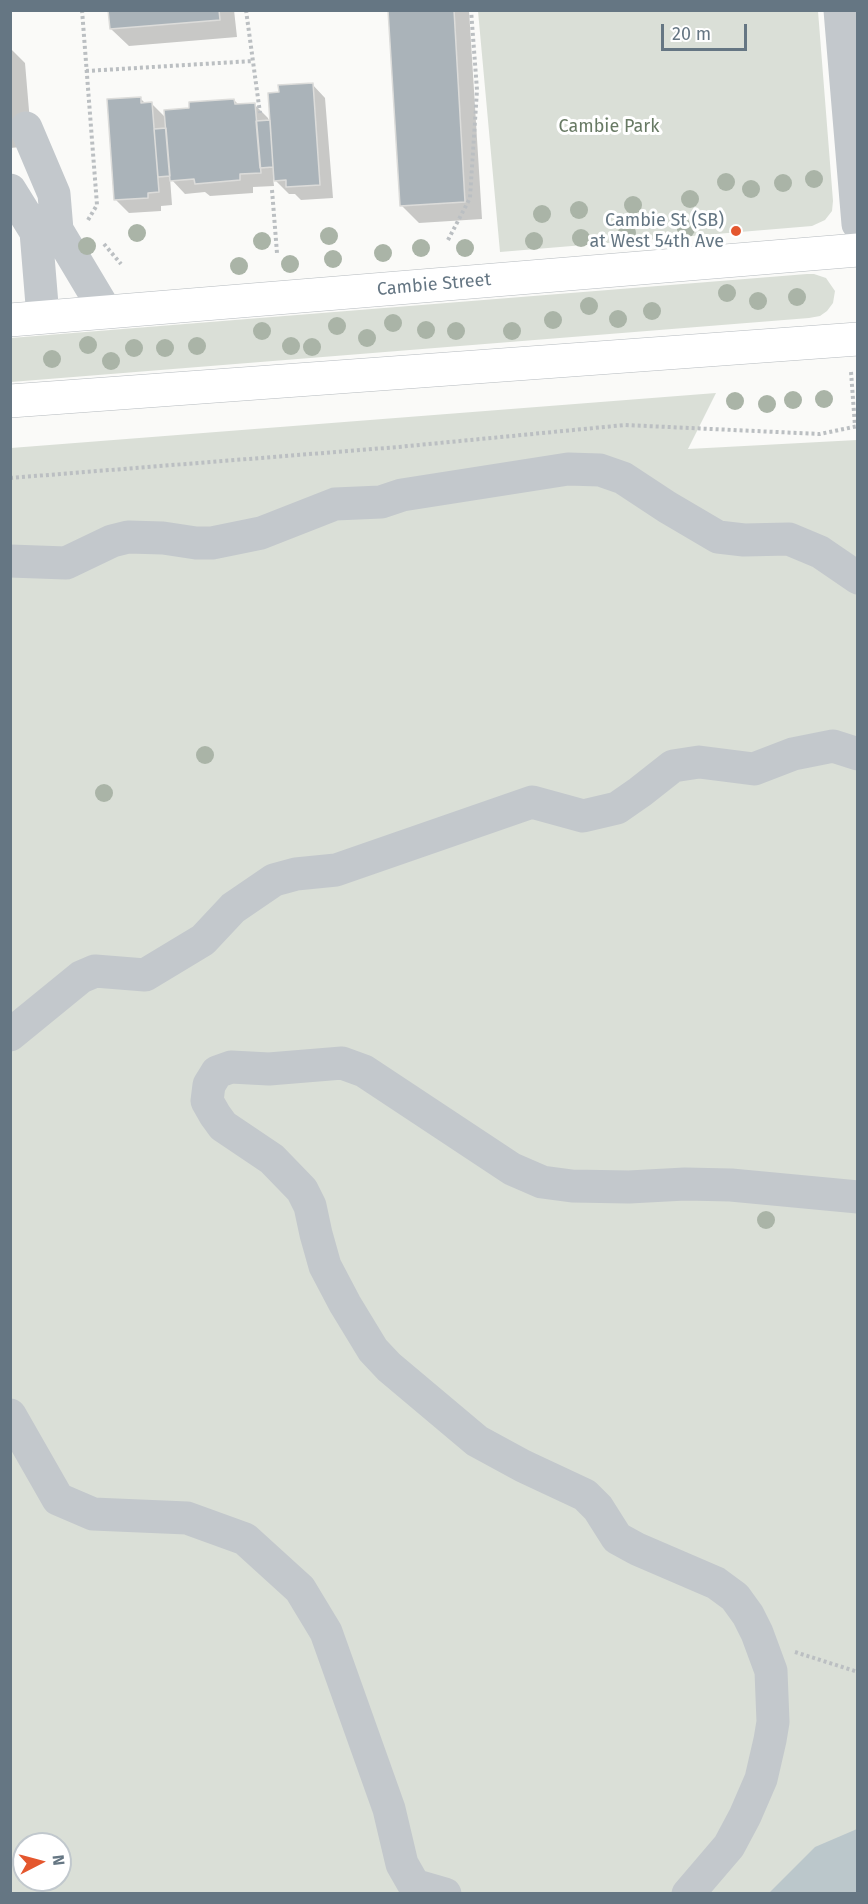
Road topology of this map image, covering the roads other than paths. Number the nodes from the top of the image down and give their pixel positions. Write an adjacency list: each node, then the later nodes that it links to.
1 (846, 12): 4 (street)
2 (37, 144): 5 (street)
3 (10, 190): 5 (street)
4 (858, 224)
5 (60, 229): 7 (street); 8 (street)
6 (858, 250): 7 (main road, Cambie Street)
7 (106, 312): 8 (main road, Cambie Street)
8 (44, 317): 9 (main road, Cambie Street)
9 (10, 320)
10 (858, 339): 11 (main road)
11 (10, 401)
12 (10, 561): 13 (street)
13 (858, 578)
14 (858, 754): 15 (street)
15 (10, 1035)
16 (858, 1197): 19 (street)
17 (10, 1415): 18 (street)
18 (445, 1893)
19 (688, 1893)

